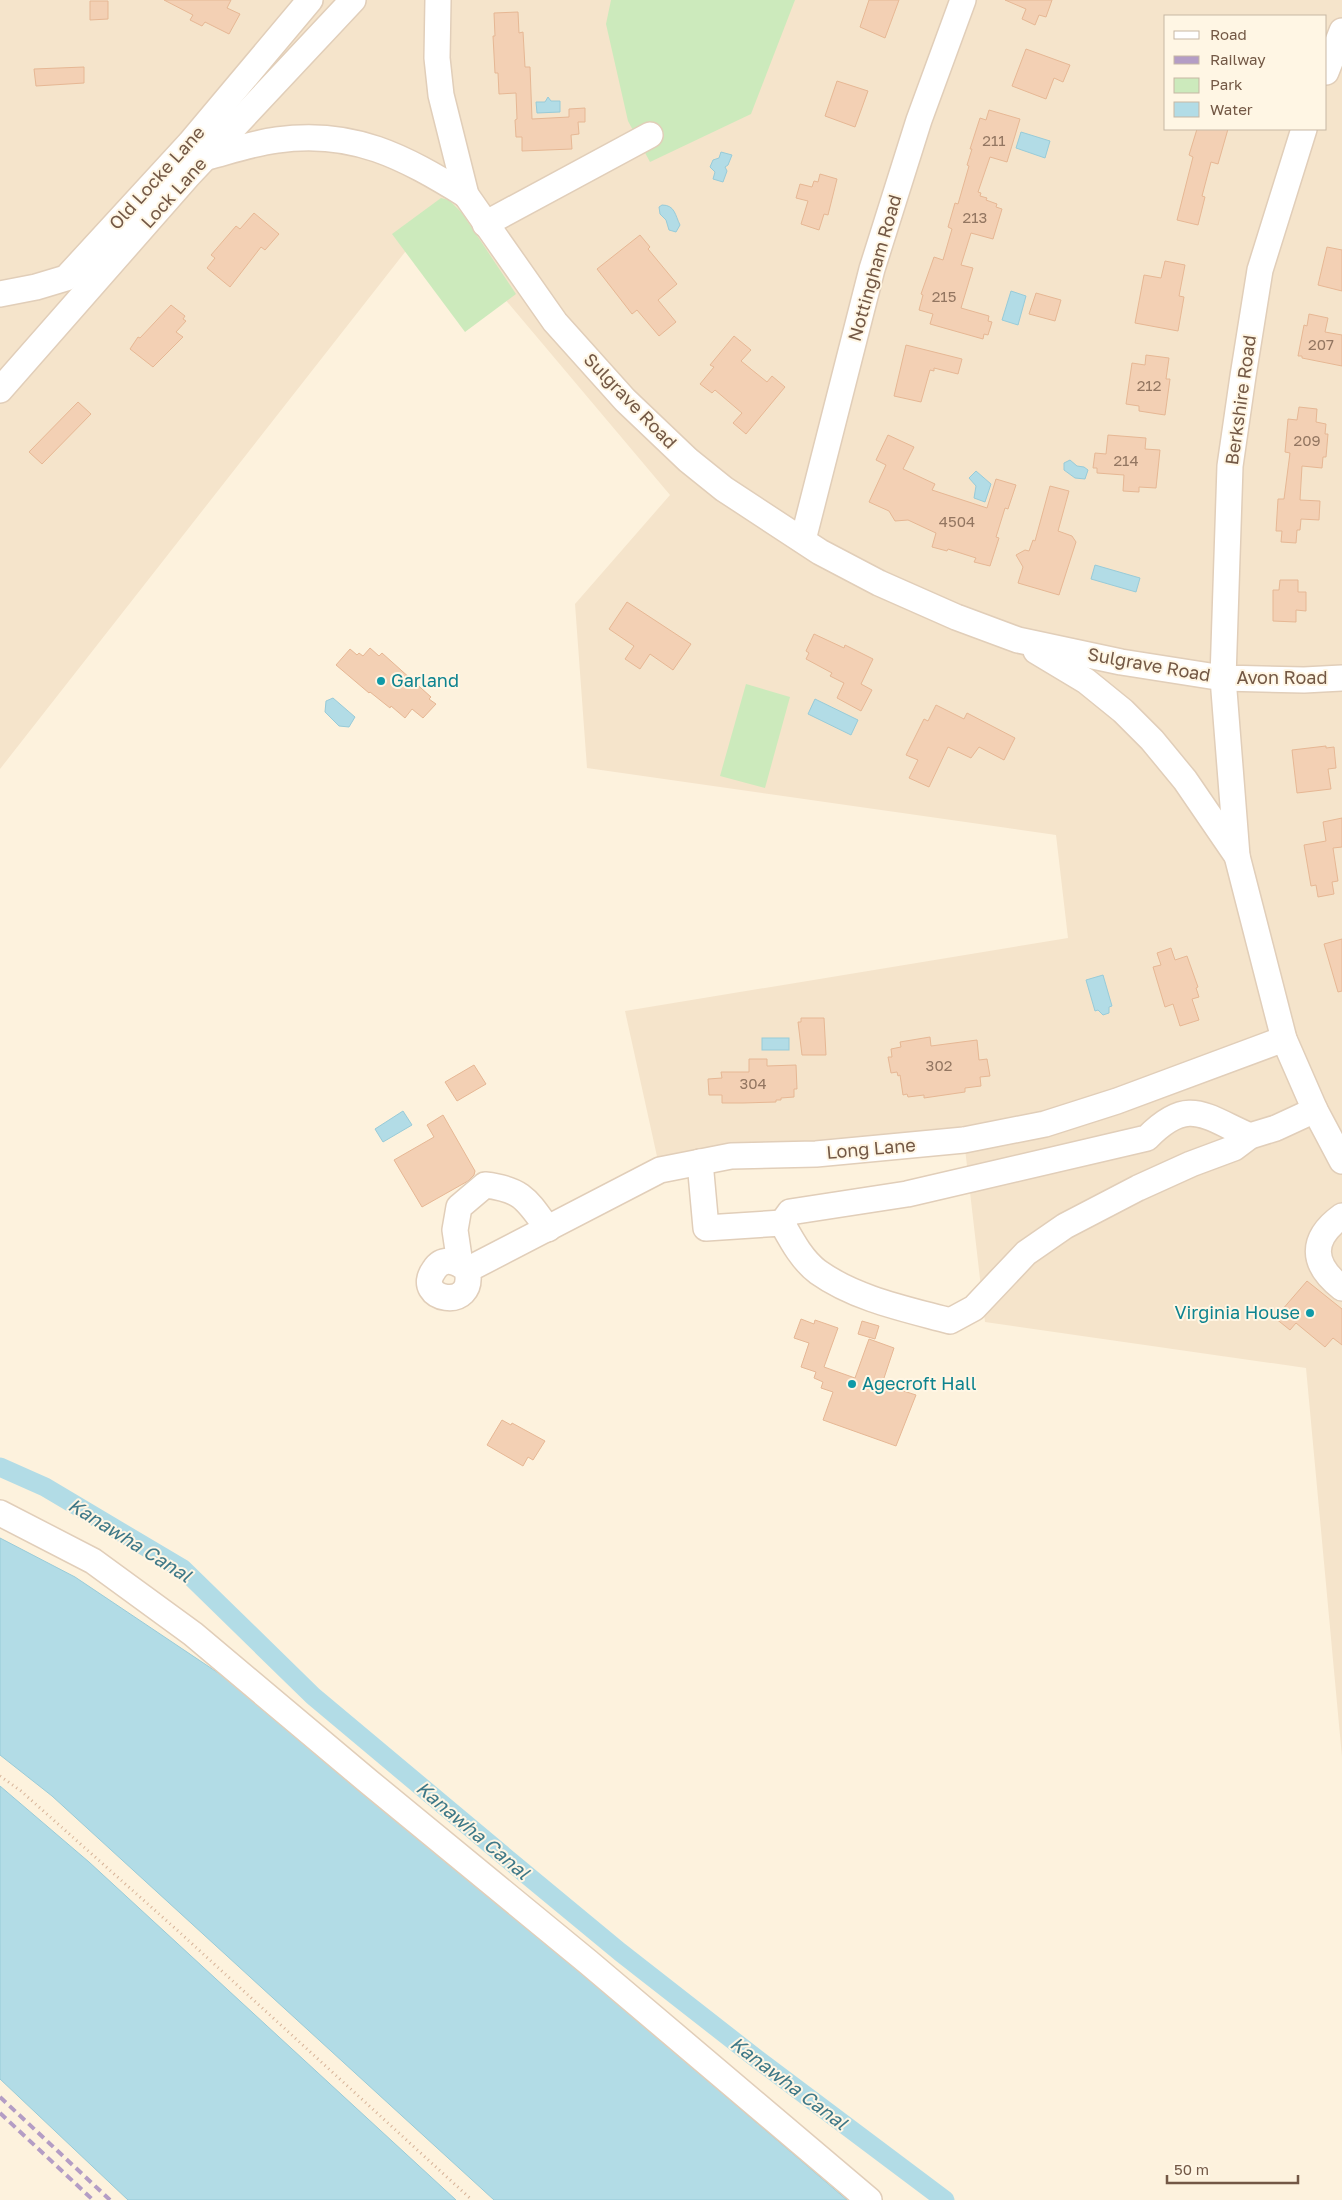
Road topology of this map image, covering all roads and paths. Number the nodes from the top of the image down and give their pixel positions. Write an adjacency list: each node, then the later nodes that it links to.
1 (310, 0): 12 (street, Old Locke Lane)
2 (352, 0): 9 (street, Lock Lane)
3 (438, 0): 10 (street, Sulgrave Road)
4 (963, 0): 14 (street, Nottingham Road)
5 (1342, 31): 6 (street)
6 (1327, 69)
7 (1304, 130): 16 (street, Berkshire Road)
8 (650, 134): 11 (street)
9 (207, 157): 10 (street); 13 (street, Lock Lane)
10 (466, 195): 11 (street, Sulgrave Road)
11 (485, 224): 14 (street, Sulgrave Road)
12 (0, 294)
13 (0, 390)
14 (803, 540): 15 (street, Sulgrave Road)
15 (1018, 640): 16 (street, Sulgrave Road); 18 (street, Sulgrave Road)
16 (1222, 678): 17 (street, Avon Road); 18 (street, Sulgrave Road)
17 (1342, 678)
18 (1236, 856): 19 (street, Sulgrave Road)
19 (1284, 1039): 20 (street, Sulgrave Road); 23 (street, Long Lane)
20 (1315, 1110): 21 (street); 22 (street, Sulgrave Road)
21 (1250, 1136): 25 (street); 25 (street)
22 (1342, 1161)
23 (700, 1162): 25 (street); 26 (street, Long Lane)
24 (1342, 1216): 27 (street)
25 (782, 1223)
26 (548, 1229): 26 (street, Long Lane)
27 (1342, 1288)
28 (0, 1513): 31 (street)
29 (0, 1776): 30 (path)
30 (472, 2200)
31 (869, 2200)

